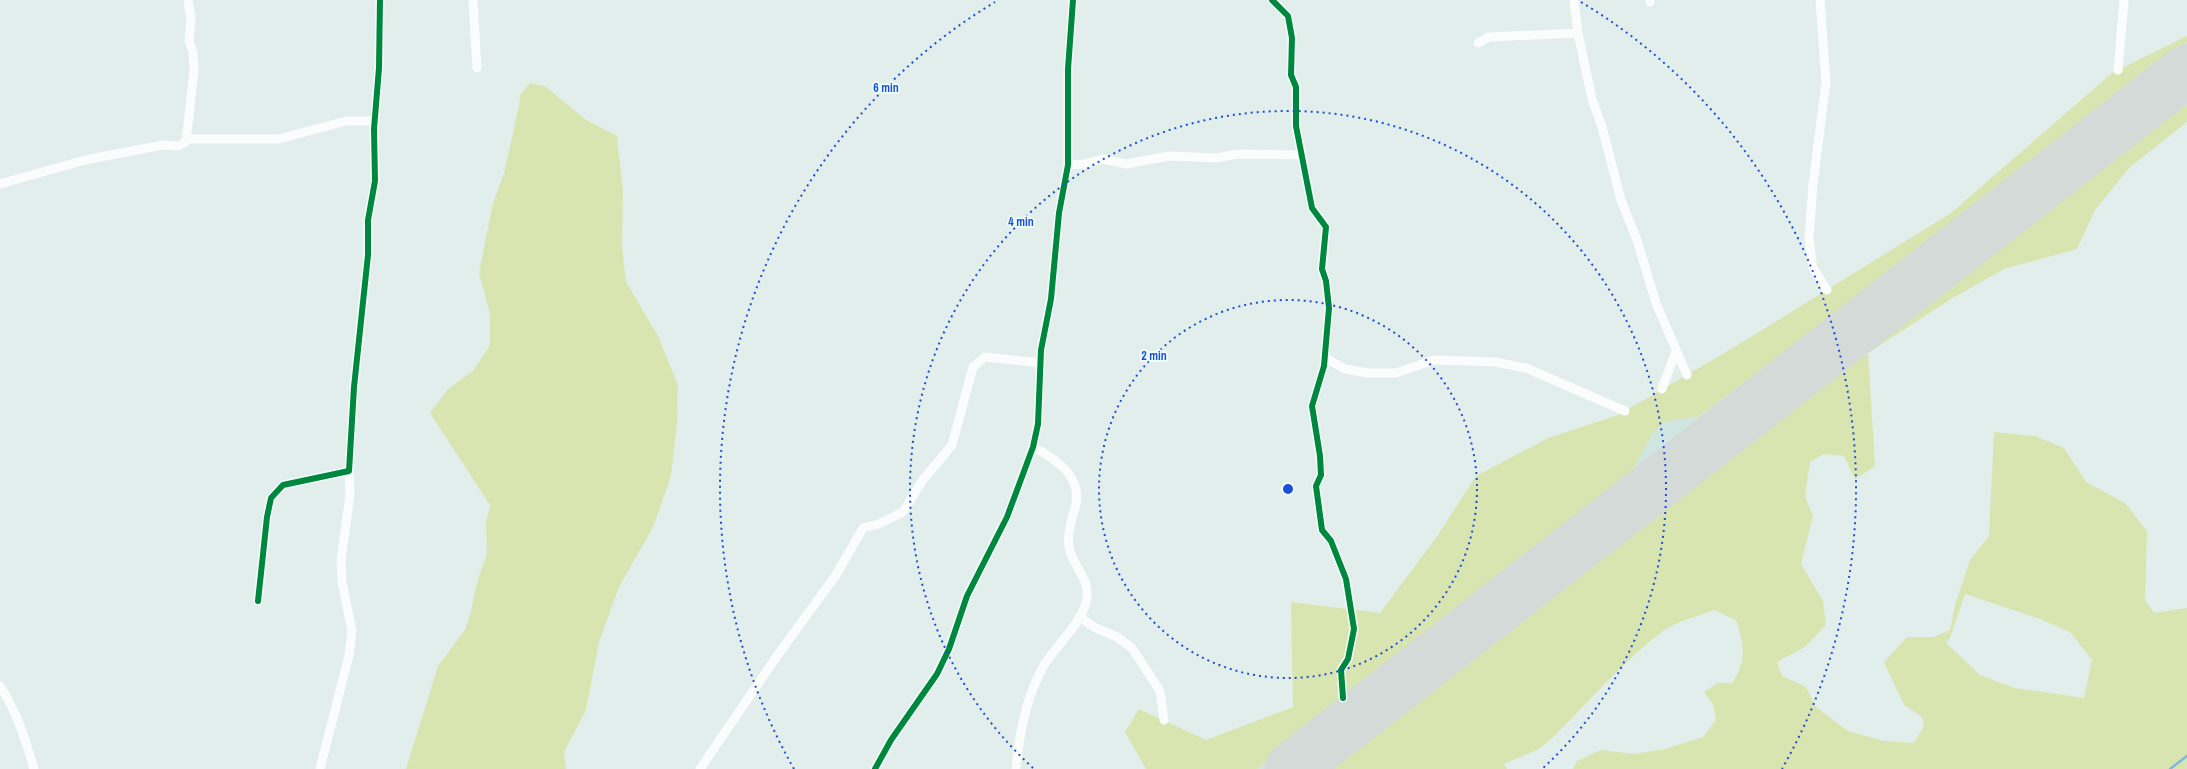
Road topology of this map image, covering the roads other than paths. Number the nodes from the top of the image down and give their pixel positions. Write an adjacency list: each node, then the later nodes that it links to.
1 (188, 0): 14 (street)
2 (380, 0): 13 (street)
3 (473, 0): 11 (street)
4 (1073, 0): 16 (street)
5 (1272, 0): 15 (street)
6 (1574, 0): 9 (street)
7 (1820, 0): 18 (street)
8 (2124, 0): 12 (street)
9 (1578, 34): 10 (street); 19 (street)
10 (1478, 43)
11 (477, 68)
12 (2118, 70)
13 (375, 121): 14 (street); 26 (street)
14 (187, 139): 17 (street)
15 (1302, 155): 16 (street); 20 (street)
16 (1068, 165): 21 (street)
17 (0, 184)
18 (1827, 290)
19 (1676, 351): 22 (street); 23 (street)
20 (1324, 358): 24 (street); 30 (street)
21 (1041, 363): 25 (street); 34 (street)
22 (1687, 375)
23 (1662, 390)
24 (1625, 411)
25 (1033, 446): 28 (street); 35 (street)
26 (349, 471): 27 (street); 33 (street)
27 (258, 600)
28 (1079, 616): 31 (street); 36 (street)
29 (0, 686): 32 (street)
30 (1343, 698)
31 (1164, 720)
32 (34, 769)
33 (320, 769)
34 (700, 769)
35 (874, 769)
36 (1016, 769)

